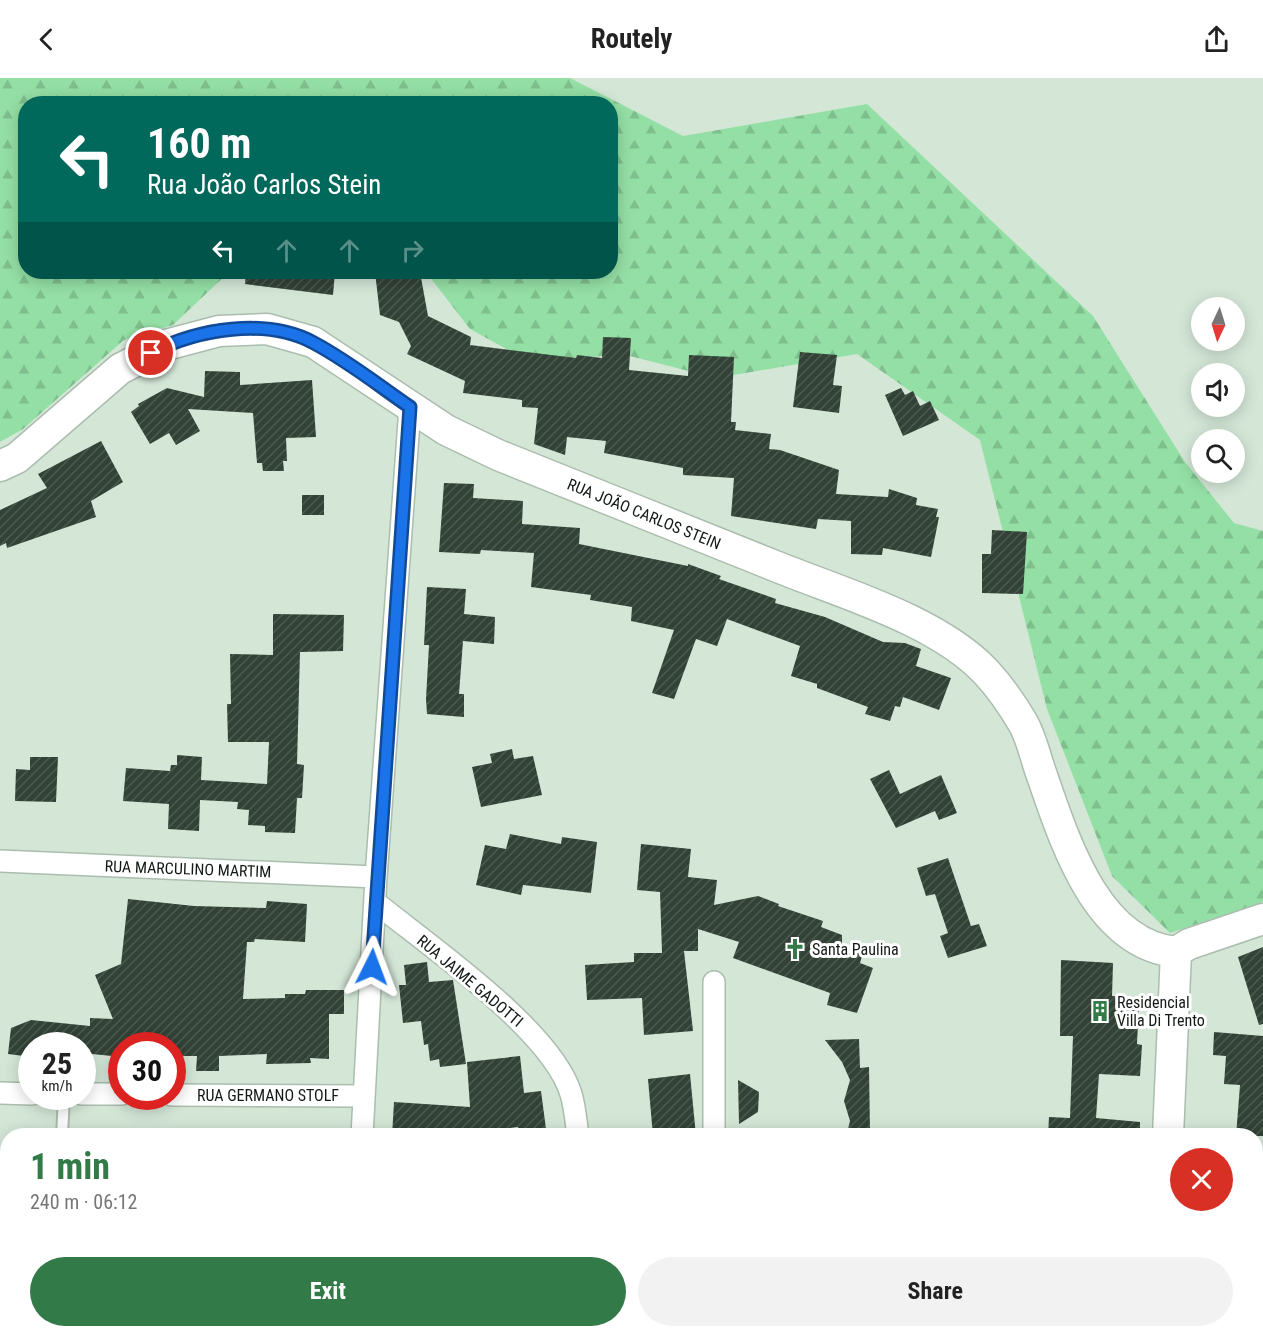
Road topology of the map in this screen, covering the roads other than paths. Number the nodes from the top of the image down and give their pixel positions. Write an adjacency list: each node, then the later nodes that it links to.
1 (410, 407): 2 (street, RUA JOÃO CARLOS STEIN); 4 (street); 7 (street, RUA JOÃO CARLOS STEIN)
2 (0, 466)
3 (0, 861): 4 (street, RUA MARCULINO MARTIM)
4 (376, 877): 5 (street)
5 (375, 902): 12 (street); 16 (street, RUA JAIME GADOTTI)
6 (1263, 919): 7 (street)
7 (1176, 952): 18 (street)
8 (714, 982): 17 (street)
9 (0, 1093): 10 (street)
10 (18, 1094)
11 (186, 1095): 12 (street, RUA GERMANO STOLF)
12 (364, 1096): 15 (street)
13 (63, 1110): 14 (lane)
14 (62, 1128)
15 (362, 1128)
16 (577, 1128)
17 (714, 1128)
18 (1167, 1128)

